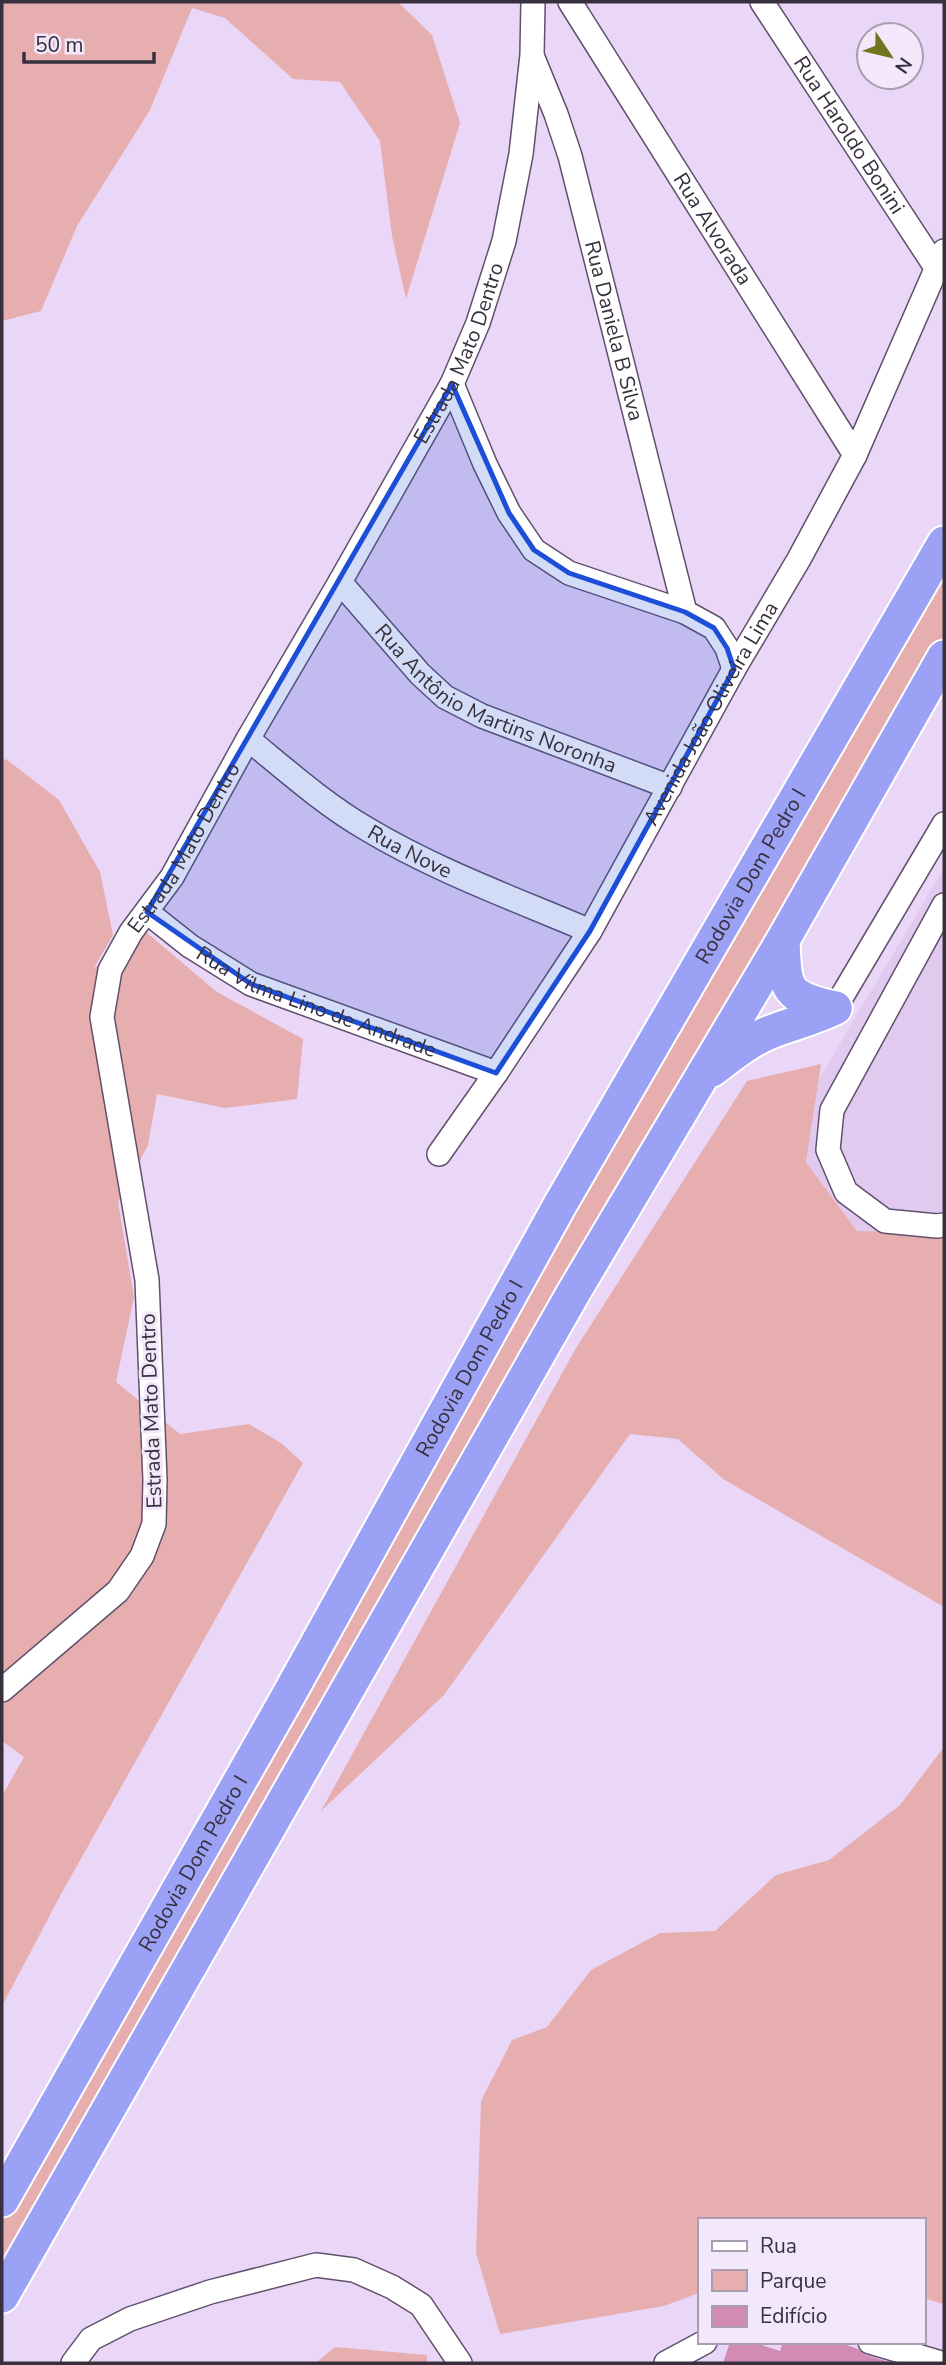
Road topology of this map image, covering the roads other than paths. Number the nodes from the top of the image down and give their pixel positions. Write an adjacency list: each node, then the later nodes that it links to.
1 (533, 2): 4 (street, Estrada Mato Dentro)
2 (570, 2): 7 (street, Rua Alvorada)
3 (762, 2): 5 (street, Rua Haroldo Bonini)
4 (532, 55): 6 (street, Estrada Mato Dentro); 10 (street, Rua Daniela B Silva)
5 (940, 260): 7 (street, Avenida João Oliveira Lima)
6 (452, 384): 9 (street, Estrada Mato Dentro); 10 (street)
7 (855, 455): 12 (street, Avenida João Oliveira Lima)
8 (944, 543): 26 (highway, Rodovia Dom Pedro I)
9 (340, 582): 13 (street, Estrada Mato Dentro); 14 (street, Rua Antônio Martins Noronha)
10 (685, 612): 12 (street)
11 (944, 657): 19 (highway)
12 (734, 669): 14 (street, Avenida João Oliveira Lima)
13 (248, 739): 17 (street, Estrada Mato Dentro); 18 (street, Rua Nove)
14 (670, 787): 18 (street, Avenida João Oliveira Lima)
15 (944, 824): 20 (street)
16 (944, 905): 24 (street)
17 (147, 912): 21 (street, Rua Vilma Lino de Andrade); 25 (street, Estrada Mato Dentro)
18 (590, 931): 21 (street, Avenida João Oliveira Lima)
19 (783, 940): 20 (highway); 22 (highway)
20 (835, 1008): 22 (highway)
21 (496, 1073): 23 (street, Avenida João Oliveira Lima)
22 (702, 1078): 27 (highway)
23 (439, 1154)
24 (944, 1225)
25 (2, 1690)
26 (2, 2200)
27 (2, 2296)
28 (701, 2344): 32 (street)
29 (877, 2344): 33 (street)
30 (73, 2363): 31 (street)
31 (460, 2363)
32 (666, 2363)
33 (940, 2363)

